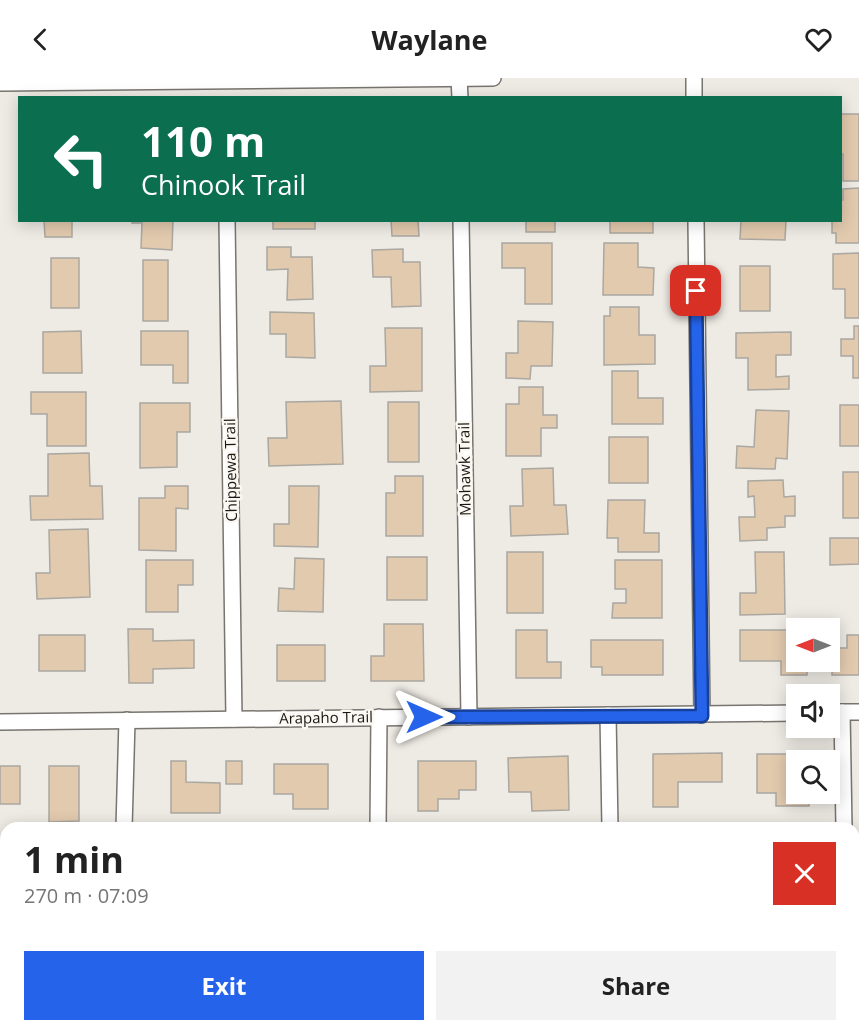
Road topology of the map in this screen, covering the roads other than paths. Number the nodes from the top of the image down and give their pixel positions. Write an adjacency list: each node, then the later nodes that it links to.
1 (459, 78): 2 (street); 4 (street); 7 (street)
2 (493, 78)
3 (694, 78): 8 (street)
4 (225, 82): 5 (street); 6 (street)
5 (0, 83)
6 (226, 96)
7 (460, 96)
8 (694, 96)
9 (227, 222): 19 (street, Chippewa Trail)
10 (461, 222): 18 (street, Mohawk Trail)
11 (696, 222): 16 (street)
12 (840, 712): 13 (street)
13 (859, 712)
14 (786, 713): 16 (street, Arapaho Trail)
15 (608, 715): 16 (street, Arapaho Trail); 18 (street, Arapaho Trail); 25 (street)
16 (702, 716)
17 (379, 717): 18 (street, Arapaho Trail); 19 (street, Arapaho Trail); 24 (street)
18 (469, 717)
19 (234, 719): 20 (street, Arapaho Trail)
20 (127, 720): 21 (street, Arapaho Trail); 23 (street)
21 (0, 722)
22 (838, 738): 26 (street)
23 (124, 822)
24 (378, 822)
25 (610, 822)
26 (843, 822)

